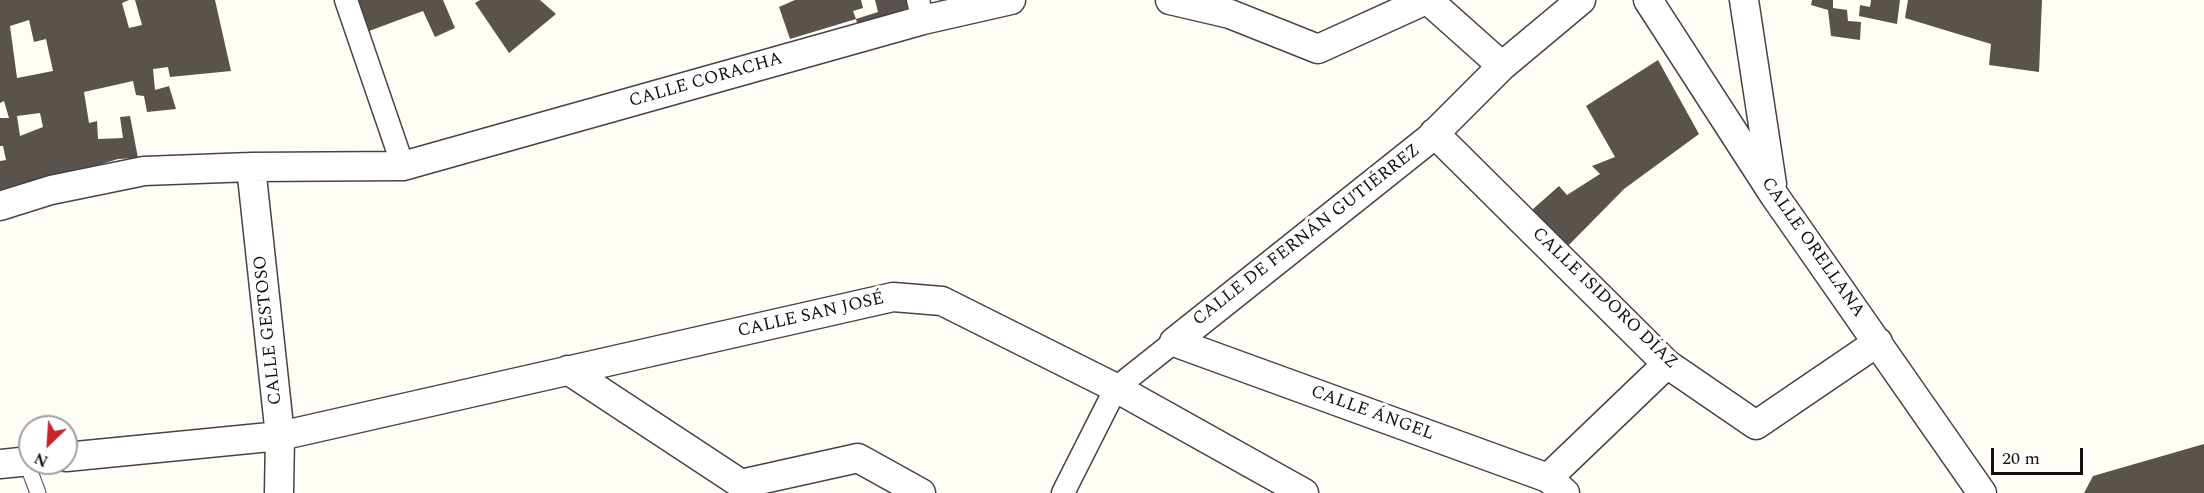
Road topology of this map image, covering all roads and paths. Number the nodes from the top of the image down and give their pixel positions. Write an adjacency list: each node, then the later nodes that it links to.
1 (346, 0): 11 (street)
2 (1011, 0): 8 (street, CALLE CORACHA)
3 (1170, 0): 4 (street)
4 (1427, 0): 9 (street)
5 (1581, 0): 9 (street, CALLE DE FERNÁN GUTIÉRREZ)
6 (1648, 0): 13 (street, CALLE ORELLANA)
7 (1744, 0): 13 (street)
8 (921, 10): 11 (street, CALLE CORACHA)
9 (1502, 66): 10 (street, CALLE DE FERNÁN GUTIÉRREZ)
10 (1434, 133): 15 (street, CALLE DE FERNÁN GUTIÉRREZ); 17 (street, CALLE ISIDORO DÍAZ)
11 (403, 166): 12 (street, CALLE CORACHA)
12 (251, 167): 14 (street, CALLE CORACHA); 20 (street, CALLE GESTOSO)
13 (1774, 195): 16 (street, CALLE ORELLANA)
14 (0, 206)
15 (1174, 342): 19 (street, CALLE DE FERNÁN GUTIÉRREZ); 23 (street, CALLE ÁNGEL)
16 (1878, 342): 17 (street, CALLE ISIDORO DÍAZ); 30 (street, CALLE ORELLANA)
17 (1667, 364): 23 (street)
18 (568, 370): 19 (street, CALLE SAN JOSÉ); 20 (street, CALLE SAN JOSÉ); 24 (street)
19 (1116, 388): 28 (street, CALLE DE FERNÁN GUTIÉRREZ); 29 (street, CALLE SAN JOSÉ)
20 (280, 436): 21 (street, CALLE SAN JOSÉ); 26 (street, CALLE GESTOSO)
21 (78, 456)
22 (27, 475): 25 (lane)
23 (1557, 485)
24 (742, 489): 27 (street)
25 (38, 493)
26 (279, 493)
27 (921, 493)
28 (1063, 493)
29 (1304, 493)
30 (1982, 493)

